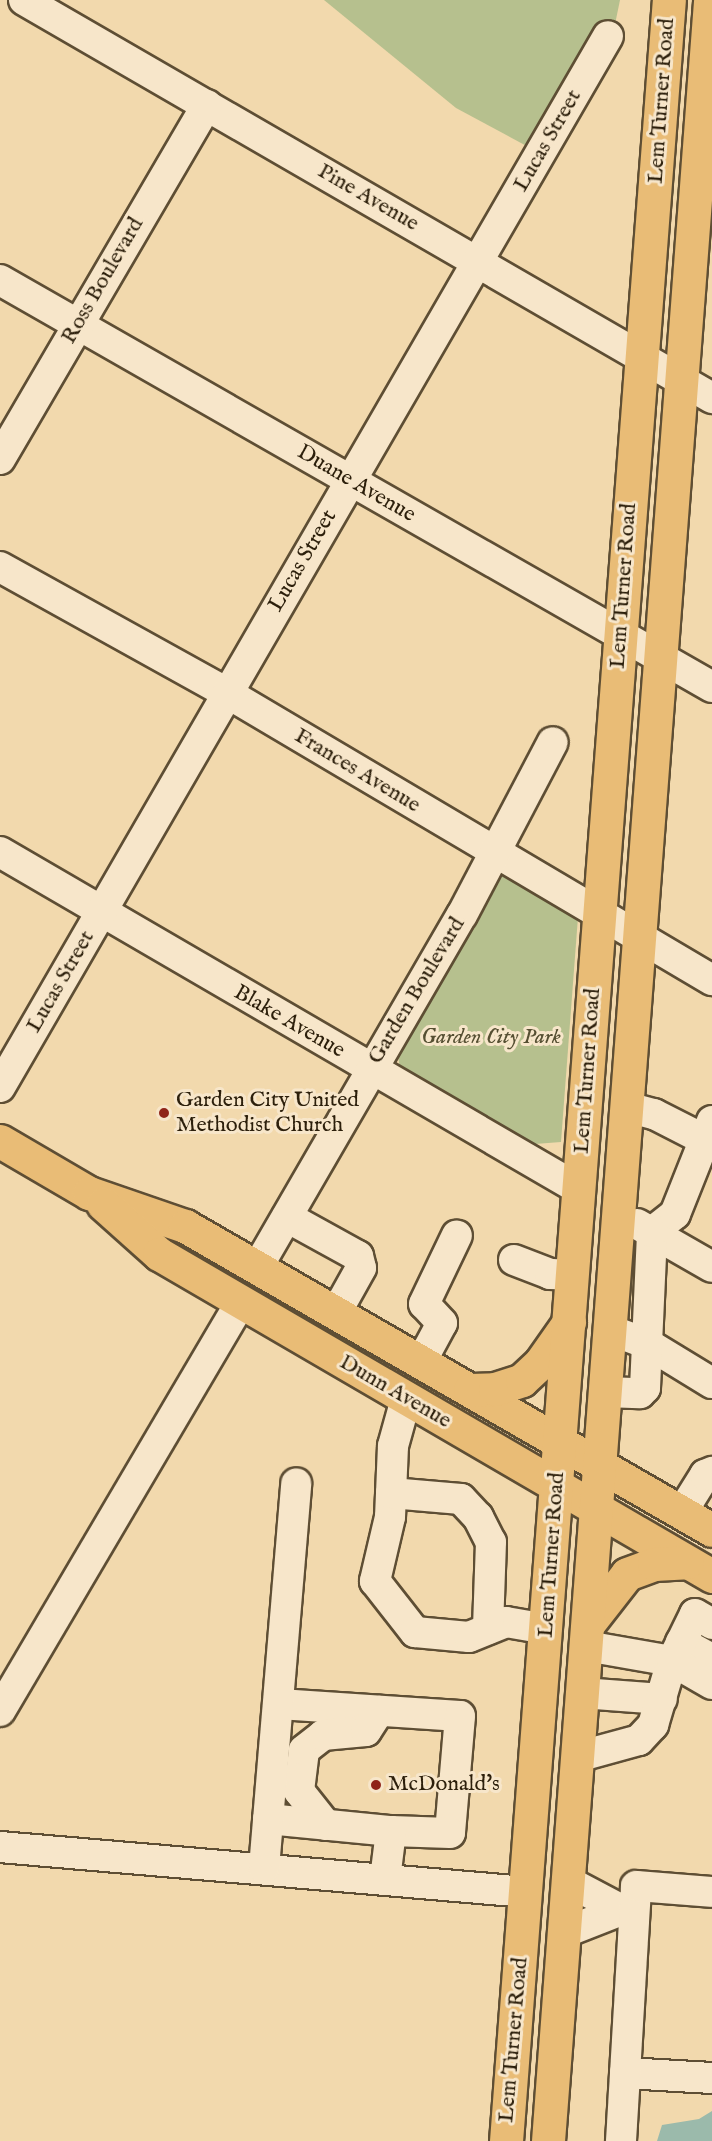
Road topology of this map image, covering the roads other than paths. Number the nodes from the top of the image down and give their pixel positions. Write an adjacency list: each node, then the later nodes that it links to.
1 (24, 0): 5 (street, Pine Avenue)
2 (669, 0): 9 (main road, Lem Turner Road)
3 (710, 0): 10 (main road, Lem Turner Road)
4 (608, 36): 6 (street, Lucas Street)
5 (207, 105): 6 (street, Pine Avenue); 8 (street, Ross Boulevard)
6 (477, 262): 9 (street, Pine Avenue); 13 (street, Lucas Street)
7 (0, 280): 8 (street, Duane Avenue)
8 (78, 324): 12 (street, Ross Boulevard); 13 (street, Duane Avenue)
9 (642, 356): 10 (street, Pine Avenue); 15 (main road, Lem Turner Road)
10 (680, 380): 11 (street, Pine Avenue); 16 (main road, Lem Turner Road)
11 (712, 398)
12 (0, 459)
13 (350, 480): 15 (street, Duane Avenue); 18 (street, Lucas Street)
14 (0, 567): 18 (street, Frances Avenue)
15 (621, 635): 16 (street, Duane Avenue); 23 (main road, Lem Turner Road)
16 (660, 659): 17 (street, Duane Avenue); 24 (main road, Lem Turner Road)
17 (712, 687)
18 (227, 693): 20 (street, Frances Avenue); 22 (street, Lucas Street)
19 (553, 742): 20 (street, Garden Boulevard)
20 (495, 853): 23 (street, Frances Avenue); 26 (street, Garden Boulevard)
21 (4, 864): 22 (street, Blake Avenue)
22 (101, 912): 26 (street, Blake Avenue); 27 (street, Lucas Street)
23 (600, 916): 24 (street, Frances Avenue); 31 (main road, Lem Turner Road)
24 (640, 940): 25 (street, Frances Avenue); 28 (main road, Lem Turner Road)
25 (712, 980)
26 (370, 1070): 31 (street, Blake Avenue); 34 (street, Garden Boulevard)
27 (0, 1087)
28 (627, 1107): 29 (street); 33 (main road, Lem Turner Road)
29 (708, 1130): 35 (street)
30 (0, 1141): 32 (main road, Dunn Avenue)
31 (579, 1189): 40 (main road, Lem Turner Road)
32 (89, 1193): 39 (main road, Dunn Avenue); 41 (main road, Dunn Avenue)
33 (619, 1213): 35 (street); 44 (main road, Lem Turner Road)
34 (287, 1217): 39 (street, Garden Boulevard); 42 (street)
35 (652, 1232): 38 (street); 45 (street)
36 (457, 1235): 46 (street)
37 (514, 1260): 40 (street)
38 (712, 1267)
39 (257, 1268): 42 (main road, Dunn Avenue)
40 (573, 1275): 43 (main road, Lem Turner Road)
41 (241, 1302): 50 (main road, Dunn Avenue); 71 (street)
42 (336, 1314): 46 (main road, Dunn Avenue)
43 (569, 1322): 48 (main road); 51 (main road, Lem Turner Road)
44 (610, 1329): 45 (street); 49 (main road, Lem Turner Road)
45 (648, 1344): 47 (street); 49 (street)
46 (421, 1362): 48 (main road, Dunn Avenue)
47 (712, 1383)
48 (470, 1390): 51 (main road, Dunn Avenue)
49 (604, 1392): 52 (main road, Lem Turner Road)
50 (406, 1399): 55 (main road, Dunn Avenue); 56 (street)
51 (561, 1442): 52 (main road, Dunn Avenue); 55 (main road, Lem Turner Road)
52 (599, 1464): 57 (main road, Lem Turner Road); 58 (main road, Dunn Avenue)
53 (712, 1472): 58 (street)
54 (296, 1483): 70 (street)
55 (557, 1487): 57 (main road, Dunn Avenue); 63 (main road, Lem Turner Road)
56 (391, 1493): 62 (street); 62 (street)
57 (596, 1510): 60 (main road, Dunn Avenue); 64 (main road, Lem Turner Road)
58 (682, 1512): 59 (main road, Dunn Avenue)
59 (712, 1530)
60 (700, 1569): 64 (main road)
61 (712, 1624): 65 (street)
62 (488, 1629): 63 (street)
63 (546, 1629): 81 (main road, Lem Turner Road)
64 (587, 1635): 65 (street); 68 (main road, Lem Turner Road)
65 (676, 1652): 66 (street); 67 (street); 69 (street)
66 (712, 1659)
67 (712, 1684)
68 (582, 1693): 69 (street); 73 (main road, Lem Turner Road)
69 (662, 1699): 73 (street)
70 (279, 1704): 72 (street); 74 (street)
71 (0, 1711)
72 (379, 1711): 75 (street); 76 (street)
73 (577, 1757): 80 (main road, Lem Turner Road)
74 (268, 1819): 75 (street); 78 (street)
75 (326, 1824): 76 (street)
76 (391, 1831): 79 (street)
77 (0, 1846): 78 (street)
78 (264, 1868): 79 (street)
79 (385, 1879): 81 (street)
80 (567, 1881): 83 (street); 84 (main road, Lem Turner Road)
81 (526, 1892): 87 (main road, Lem Turner Road)
82 (712, 1892): 83 (street)
83 (628, 1911): 84 (street); 85 (street)
84 (563, 1934): 88 (main road, Lem Turner Road)
85 (625, 2073): 86 (street); 89 (street)
86 (712, 2078)
87 (506, 2141)
88 (548, 2141)
89 (621, 2141)

